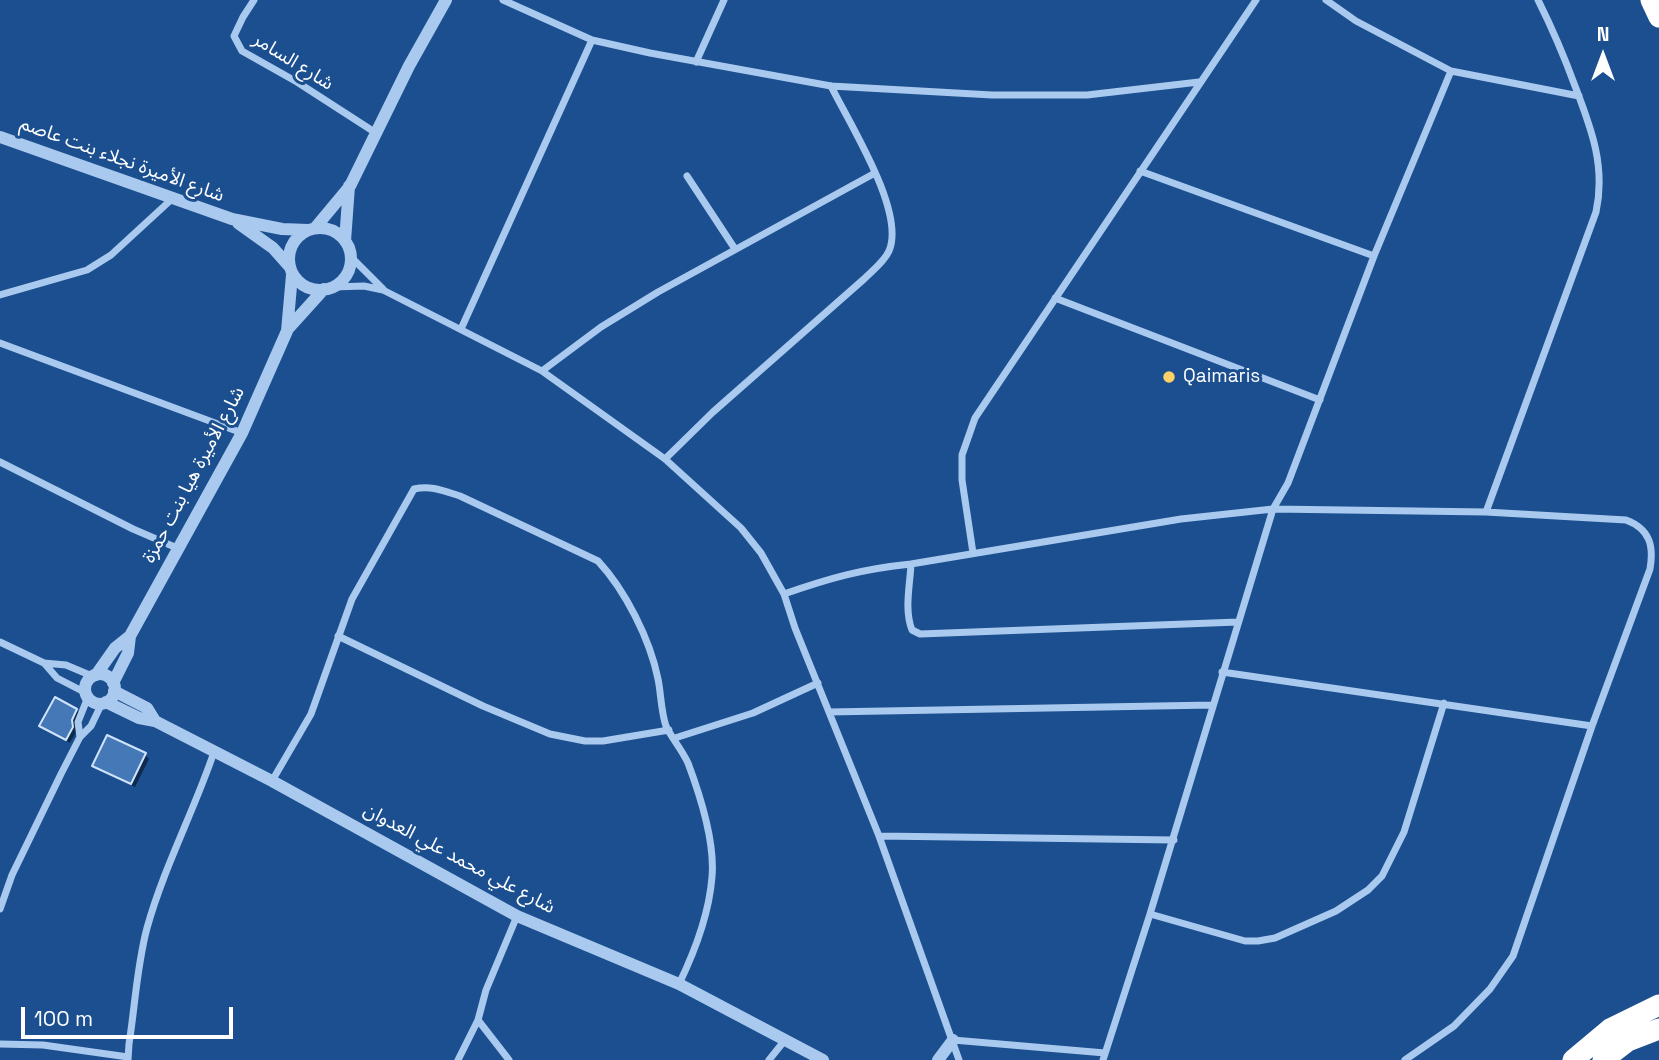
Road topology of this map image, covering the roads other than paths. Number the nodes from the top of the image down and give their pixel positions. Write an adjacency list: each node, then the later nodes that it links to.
1 (254, 0): 16 (street, شارع السامر)
2 (446, 0): 16 (street)
3 (503, 0): 10 (street)
4 (724, 0): 11 (street)
5 (1256, 0): 13 (street)
6 (1326, 0): 12 (street)
7 (1538, 0): 15 (street)
8 (1651, 0): 9 (highway)
9 (1659, 17)
10 (592, 40): 11 (street); 34 (street)
11 (696, 62): 14 (street)
12 (1451, 71): 15 (street); 28 (street)
13 (1199, 82): 14 (street); 18 (street)
14 (831, 86): 19 (street)
15 (1579, 96): 43 (street)
16 (376, 133): 21 (street)
17 (0, 136): 22 (street, شارع الأميرة نجلاء بنت عاصم)
18 (1140, 171): 28 (street); 33 (street)
19 (875, 173): 26 (street); 40 (street)
20 (687, 176): 26 (street)
21 (349, 186): 24 (street); 25 (street)
22 (173, 198): 23 (street, شارع الأميرة نجلاء بنت عاصم); 32 (street)
23 (232, 219): 24 (street, شارع الأميرة نجلاء بنت عاصم); 29 (street, شارع الأميرة نجلاء بنت عاصم)
24 (312, 229): 25 (street); 29 (street)
25 (345, 241): 27 (street)
26 (735, 249): 37 (street)
27 (351, 257): 30 (street); 31 (street)
28 (1374, 257): 38 (street)
29 (291, 270): 30 (street); 35 (street, شارع الأميرة هيا بنت حمزة)
30 (329, 288): 31 (street); 35 (street, شارع الأميرة هيا بنت حمزة)
31 (383, 290): 34 (street)
32 (0, 295)
33 (1055, 298): 38 (street); 45 (street)
34 (461, 329): 37 (street)
35 (287, 331): 39 (street, شارع الأميرة هيا بنت حمزة)
36 (0, 343): 39 (street)
37 (542, 371): 40 (street)
38 (1320, 400): 42 (street)
39 (242, 433): 44 (street, شارع الأميرة هيا بنت حمزة)
40 (665, 459): 47 (street)
41 (0, 462): 44 (street)
42 (1273, 509): 43 (street); 45 (street); 48 (street)
43 (1486, 512): 61 (street)
44 (177, 548): 49 (street, شارع الأميرة هيا بنت حمزة)
45 (973, 553): 46 (street)
46 (911, 564): 47 (street); 48 (street)
47 (784, 594): 55 (street)
48 (1238, 622): 53 (street)
49 (130, 636): 54 (street, شارع الأميرة هيا بنت حمزة); 57 (street, شارع الأميرة هيا بنت حمزة)
50 (338, 636): 62 (street); 62 (street); 66 (street)
51 (0, 642): 52 (street)
52 (44, 663): 54 (street); 56 (street)
53 (1222, 672): 58 (street); 59 (street)
54 (94, 676): 56 (street); 57 (street)
55 (818, 683): 60 (street); 64 (street)
56 (87, 695): 57 (street); 63 (street, شارع الأميرة هيا بنت حمزة)
57 (109, 695): 63 (street, شارع الأميرة هيا بنت حمزة); 65 (street, شارع علي محمد علي العدوان)
58 (1444, 703): 61 (street); 70 (street)
59 (1212, 705): 60 (street); 68 (street)
60 (829, 712): 67 (street)
61 (1592, 726): 87 (street)
62 (668, 730): 64 (street)
63 (80, 737): 69 (street, شارع الأميرة هيا بنت حمزة)
64 (675, 738): 72 (street)
65 (214, 752): 66 (street, شارع علي محمد علي العدوان); 80 (street)
66 (272, 780): 71 (street, شارع علي محمد علي العدوان)
67 (879, 836): 68 (street); 77 (street)
68 (1174, 840): 70 (street)
69 (0, 909)
70 (1150, 914): 79 (street)
71 (517, 916): 72 (street, شارع علي محمد علي العدوان); 74 (street)
72 (679, 984): 76 (street, شارع علي محمد علي العدوان)
73 (1659, 1005): 88 (highway)
74 (478, 1020): 82 (street); 83 (street)
75 (1659, 1029): 89 (highway)
76 (785, 1040): 81 (street, شارع علي محمد علي العدوان); 84 (street)
77 (953, 1040): 79 (street); 85 (street); 86 (street)
78 (0, 1044): 80 (street)
79 (1104, 1057)
80 (128, 1058)
81 (817, 1059)
82 (458, 1060)
83 (509, 1060)
84 (769, 1060)
85 (938, 1060)
86 (959, 1060)
87 (1405, 1060)
88 (1573, 1060)
89 (1603, 1060)

